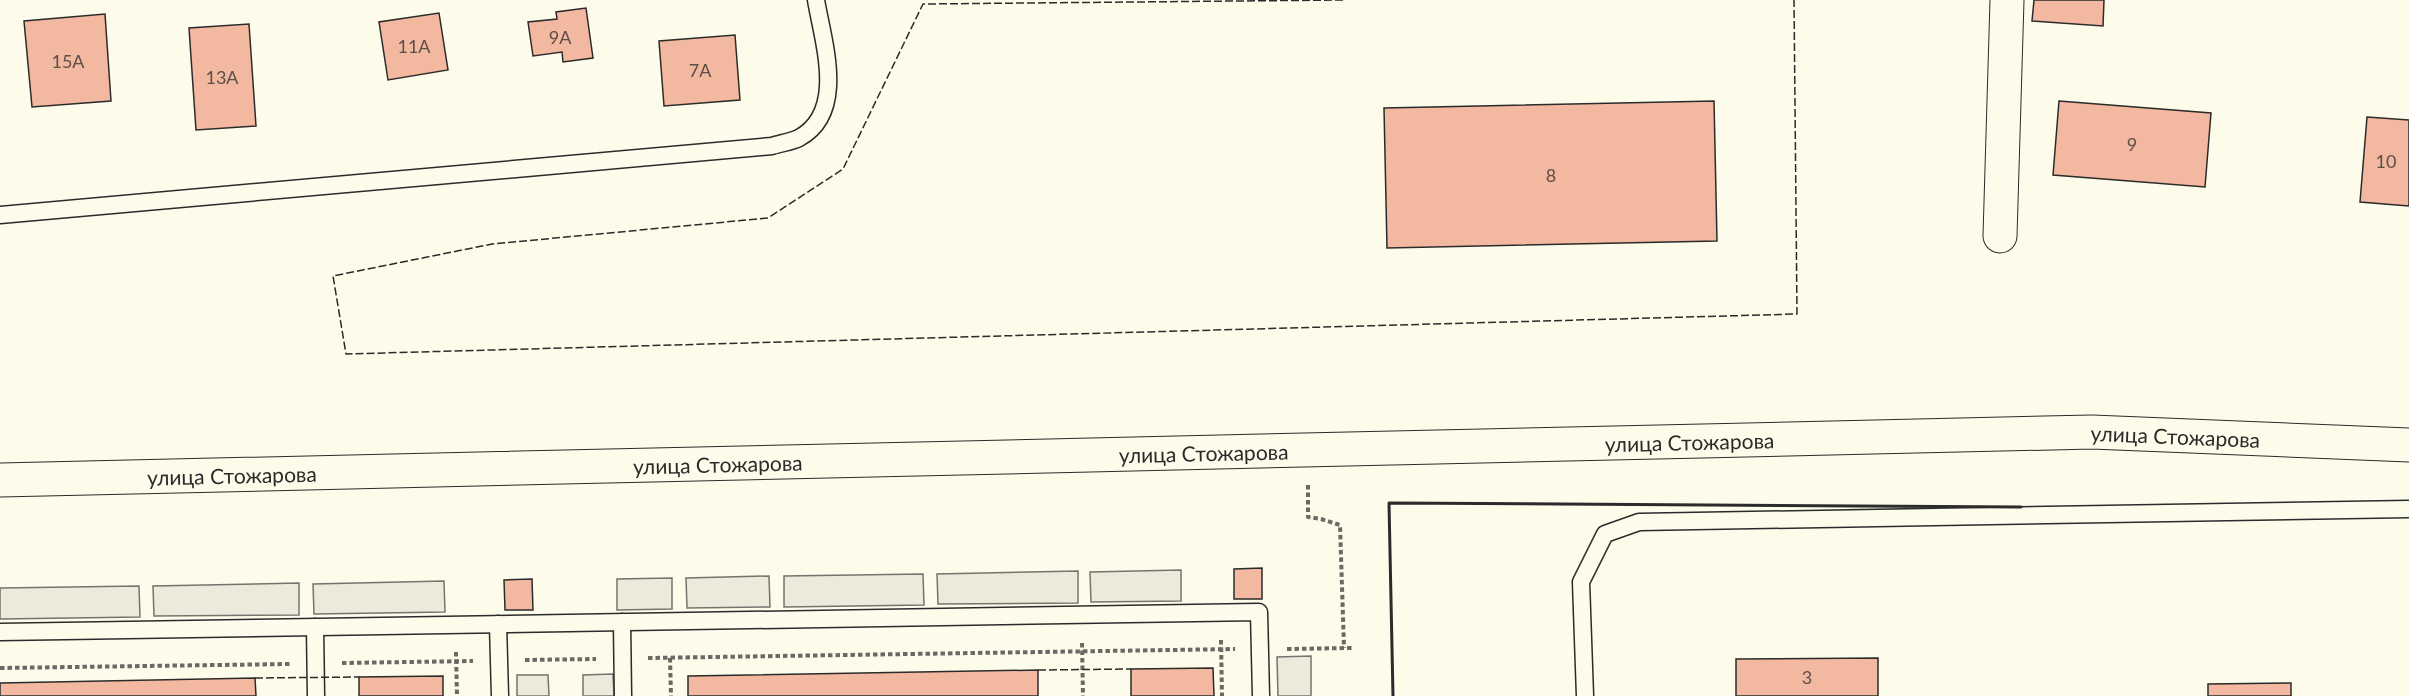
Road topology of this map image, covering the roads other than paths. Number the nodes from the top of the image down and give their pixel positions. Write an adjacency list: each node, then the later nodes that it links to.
1 (816, 0): 3 (lane)
2 (2007, 0): 4 (street)
3 (0, 215)
4 (2000, 236)
5 (2409, 445): 6 (street, улица Стожарова)
6 (0, 480)
7 (2409, 509): 16 (lane)
8 (622, 622): 9 (lane); 14 (lane); 15 (lane)
9 (498, 624): 10 (lane); 13 (lane)
10 (315, 627): 11 (lane); 12 (lane)
11 (0, 632)
12 (316, 696)
13 (500, 696)
14 (623, 696)
15 (1261, 696)
16 (1585, 696)

